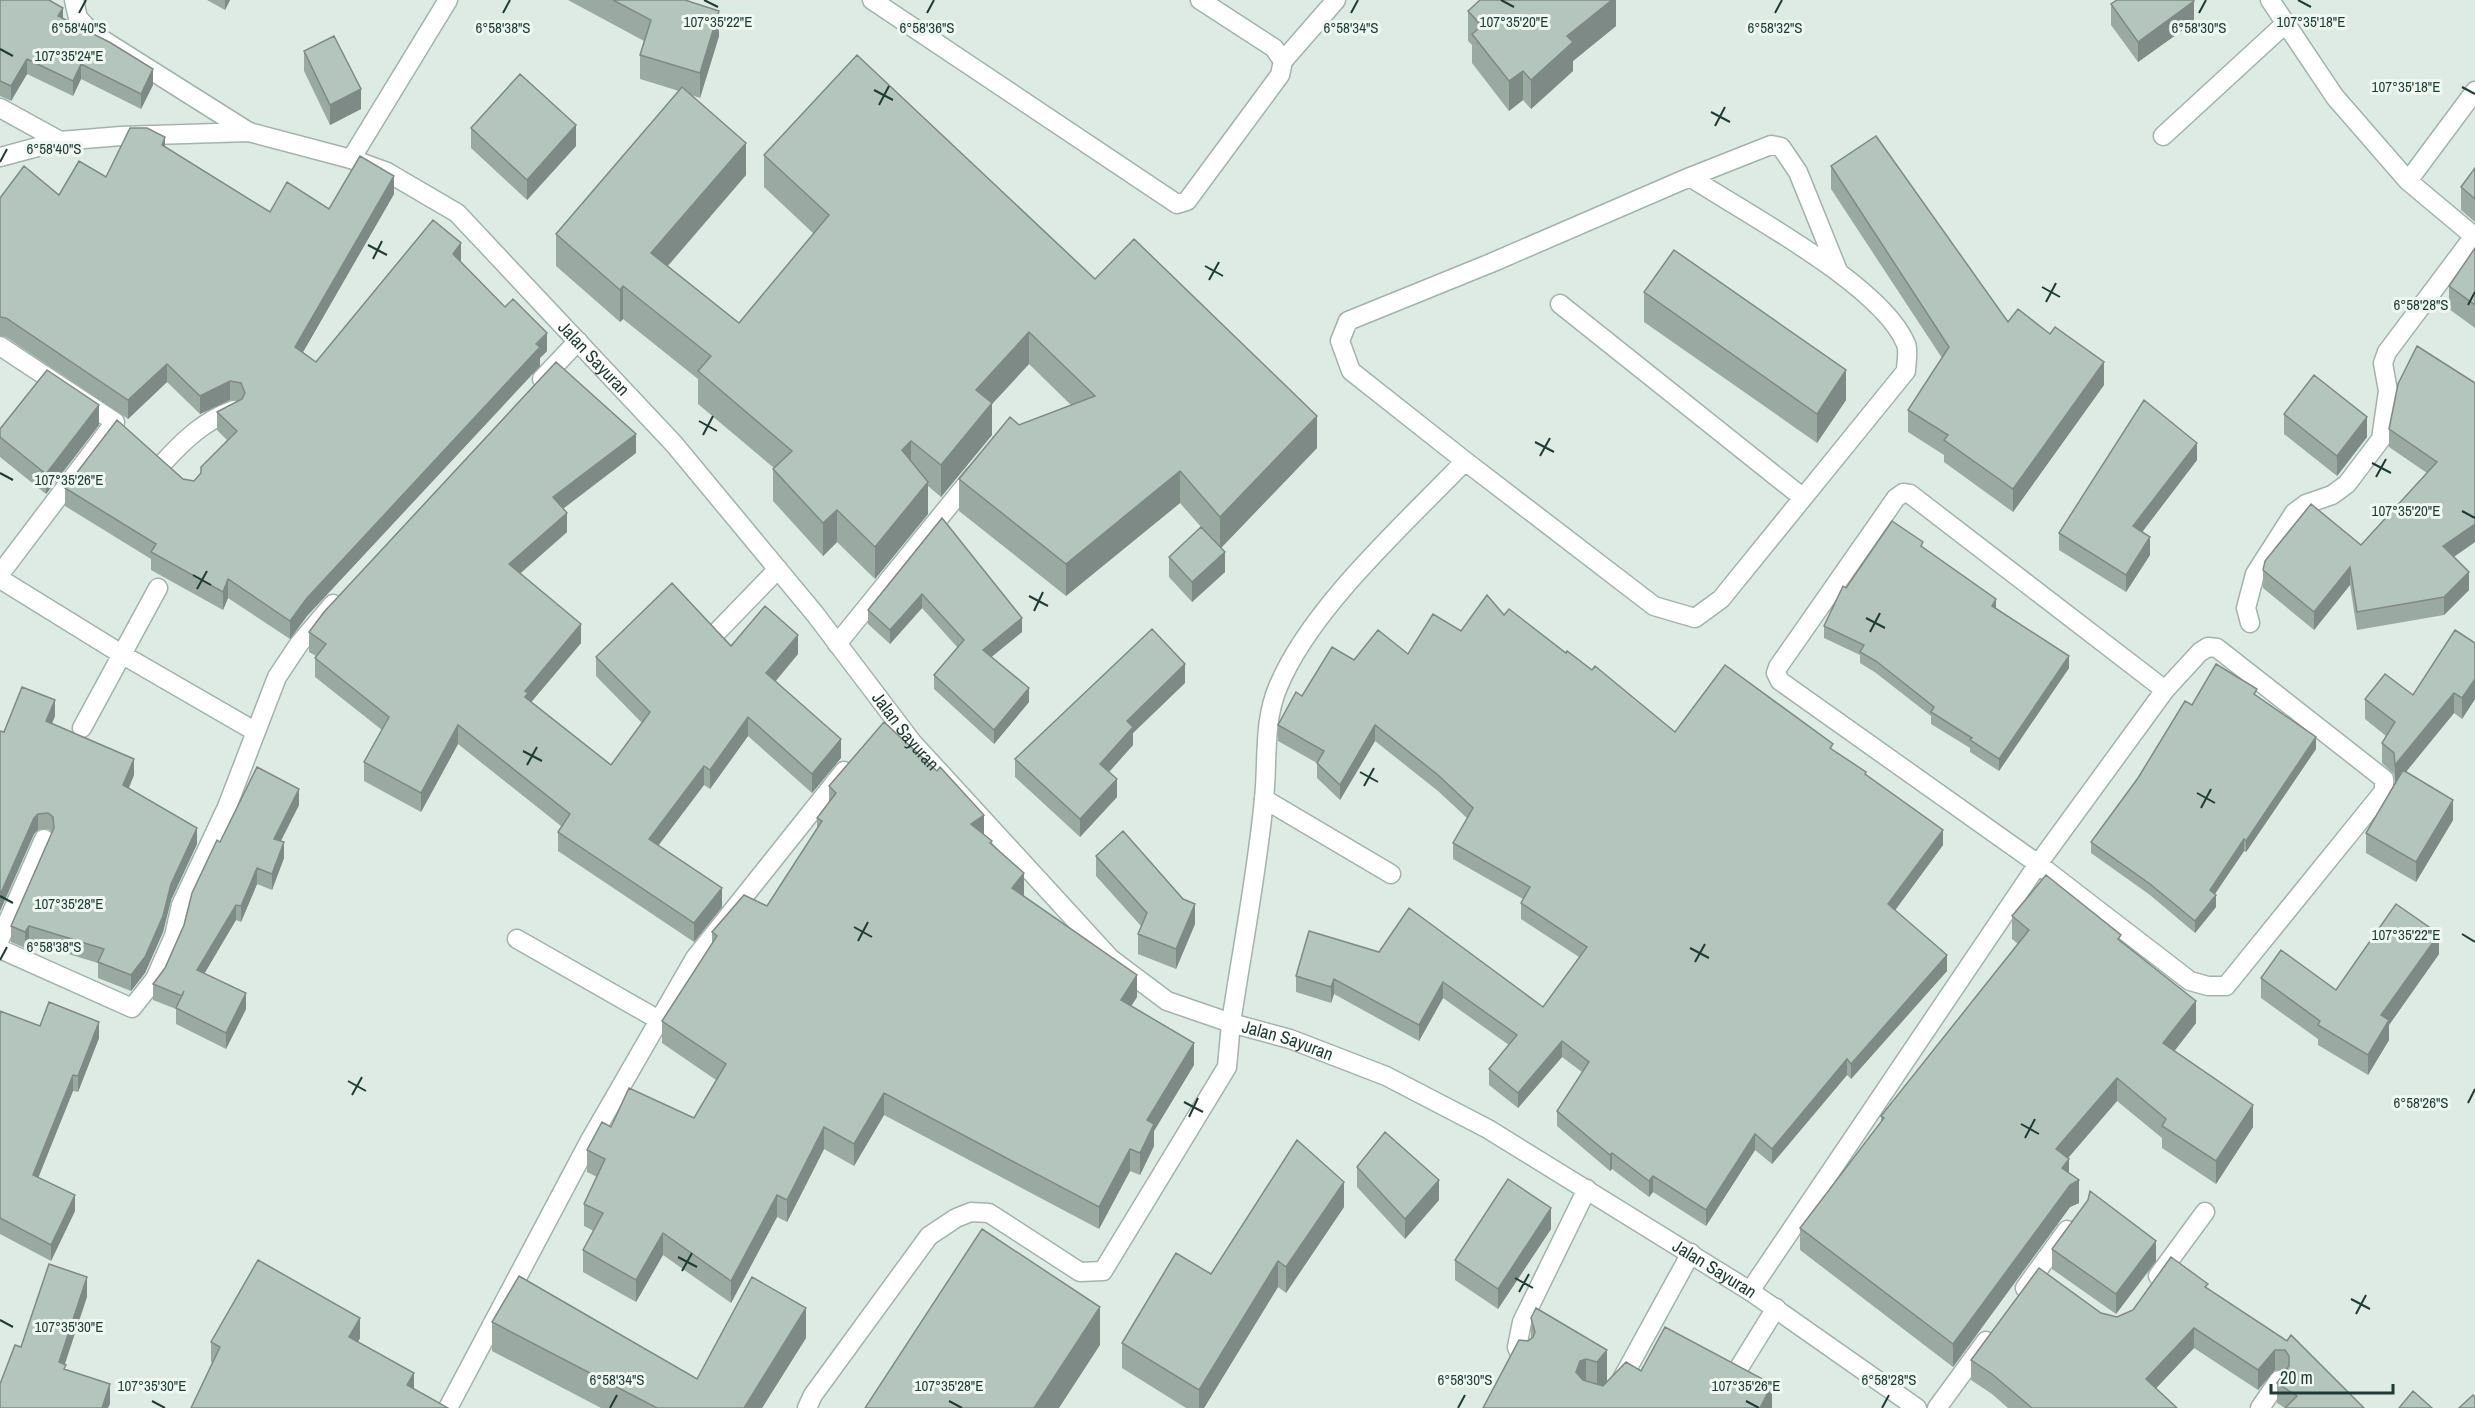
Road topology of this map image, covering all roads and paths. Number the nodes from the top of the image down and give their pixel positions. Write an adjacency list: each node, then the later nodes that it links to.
1 (74, 0): 11 (street)
2 (448, 0): 15 (street)
3 (872, 0): 8 (street)
4 (1200, 0): 8 (street)
5 (1336, 0): 8 (street)
6 (2270, 0): 7 (street)
7 (2286, 23): 12 (street); 17 (street)
8 (1282, 61)
9 (2475, 91): 17 (street)
10 (0, 108): 13 (street)
11 (249, 132): 13 (street, Jalan Sayuran); 15 (street, Jalan Sayuran)
12 (2163, 136)
13 (60, 141): 14 (street, Jalan Sayuran)
14 (0, 157)
15 (351, 159): 21 (street, Jalan Sayuran)
16 (1690, 177): 19 (street); 19 (street); 29 (street)
17 (2408, 181): 18 (street)
18 (2474, 236): 38 (street)
19 (1838, 271): 32 (street)
20 (1560, 304): 32 (street)
21 (578, 341): 23 (street); 33 (street, Jalan Sayuran)
22 (0, 346): 25 (street)
23 (529, 394)
24 (234, 410): 30 (street)
25 (115, 422): 26 (street); 34 (street)
26 (131, 435)
27 (147, 449): 30 (street)
28 (987, 459): 40 (street)
29 (1465, 461): 32 (street); 48 (street)
30 (163, 463): 31 (street)
31 (176, 476)
32 (1802, 497)
33 (778, 569): 39 (street); 40 (street, Jalan Sayuran)
34 (0, 574)
35 (0, 579): 41 (street)
36 (349, 587): 45 (street)
37 (158, 588): 41 (street)
38 (2250, 623)
39 (715, 634)
40 (837, 644): 43 (street, Jalan Sayuran)
41 (123, 655): 44 (street); 45 (street)
42 (2164, 690): 50 (street); 50 (street); 50 (street)
43 (893, 716): 46 (street); 56 (street, Jalan Sayuran)
44 (82, 728)
45 (256, 732): 54 (street)
46 (878, 732)
47 (856, 756): 55 (street)
48 (1264, 799): 51 (street); 56 (street)
49 (44, 839): 52 (street)
50 (2038, 864): 63 (street)
51 (1390, 874)
52 (0, 939)
53 (517, 939): 55 (street)
54 (0, 949)
55 (659, 1020): 72 (street)
56 (1231, 1023): 57 (street, Jalan Sayuran); 73 (street)
57 (1587, 1189): 60 (street, Jalan Sayuran); 68 (street)
58 (2205, 1212): 64 (street)
59 (2079, 1214): 61 (street)
60 (1691, 1253): 63 (street, Jalan Sayuran); 71 (street)
61 (2037, 1272): 62 (street); 65 (street)
62 (2055, 1285)
63 (1750, 1291): 66 (street, Jalan Sayuran)
64 (2144, 1295)
65 (2017, 1299)
66 (1776, 1308): 69 (street); 74 (street, Jalan Sayuran)
67 (1997, 1326): 75 (street)
68 (1524, 1364)
69 (1732, 1379)
70 (2279, 1380): 76 (street)
71 (1606, 1404)
72 (448, 1408)
73 (807, 1408)
74 (1917, 1408)
75 (1937, 1408)
76 (2260, 1408)

